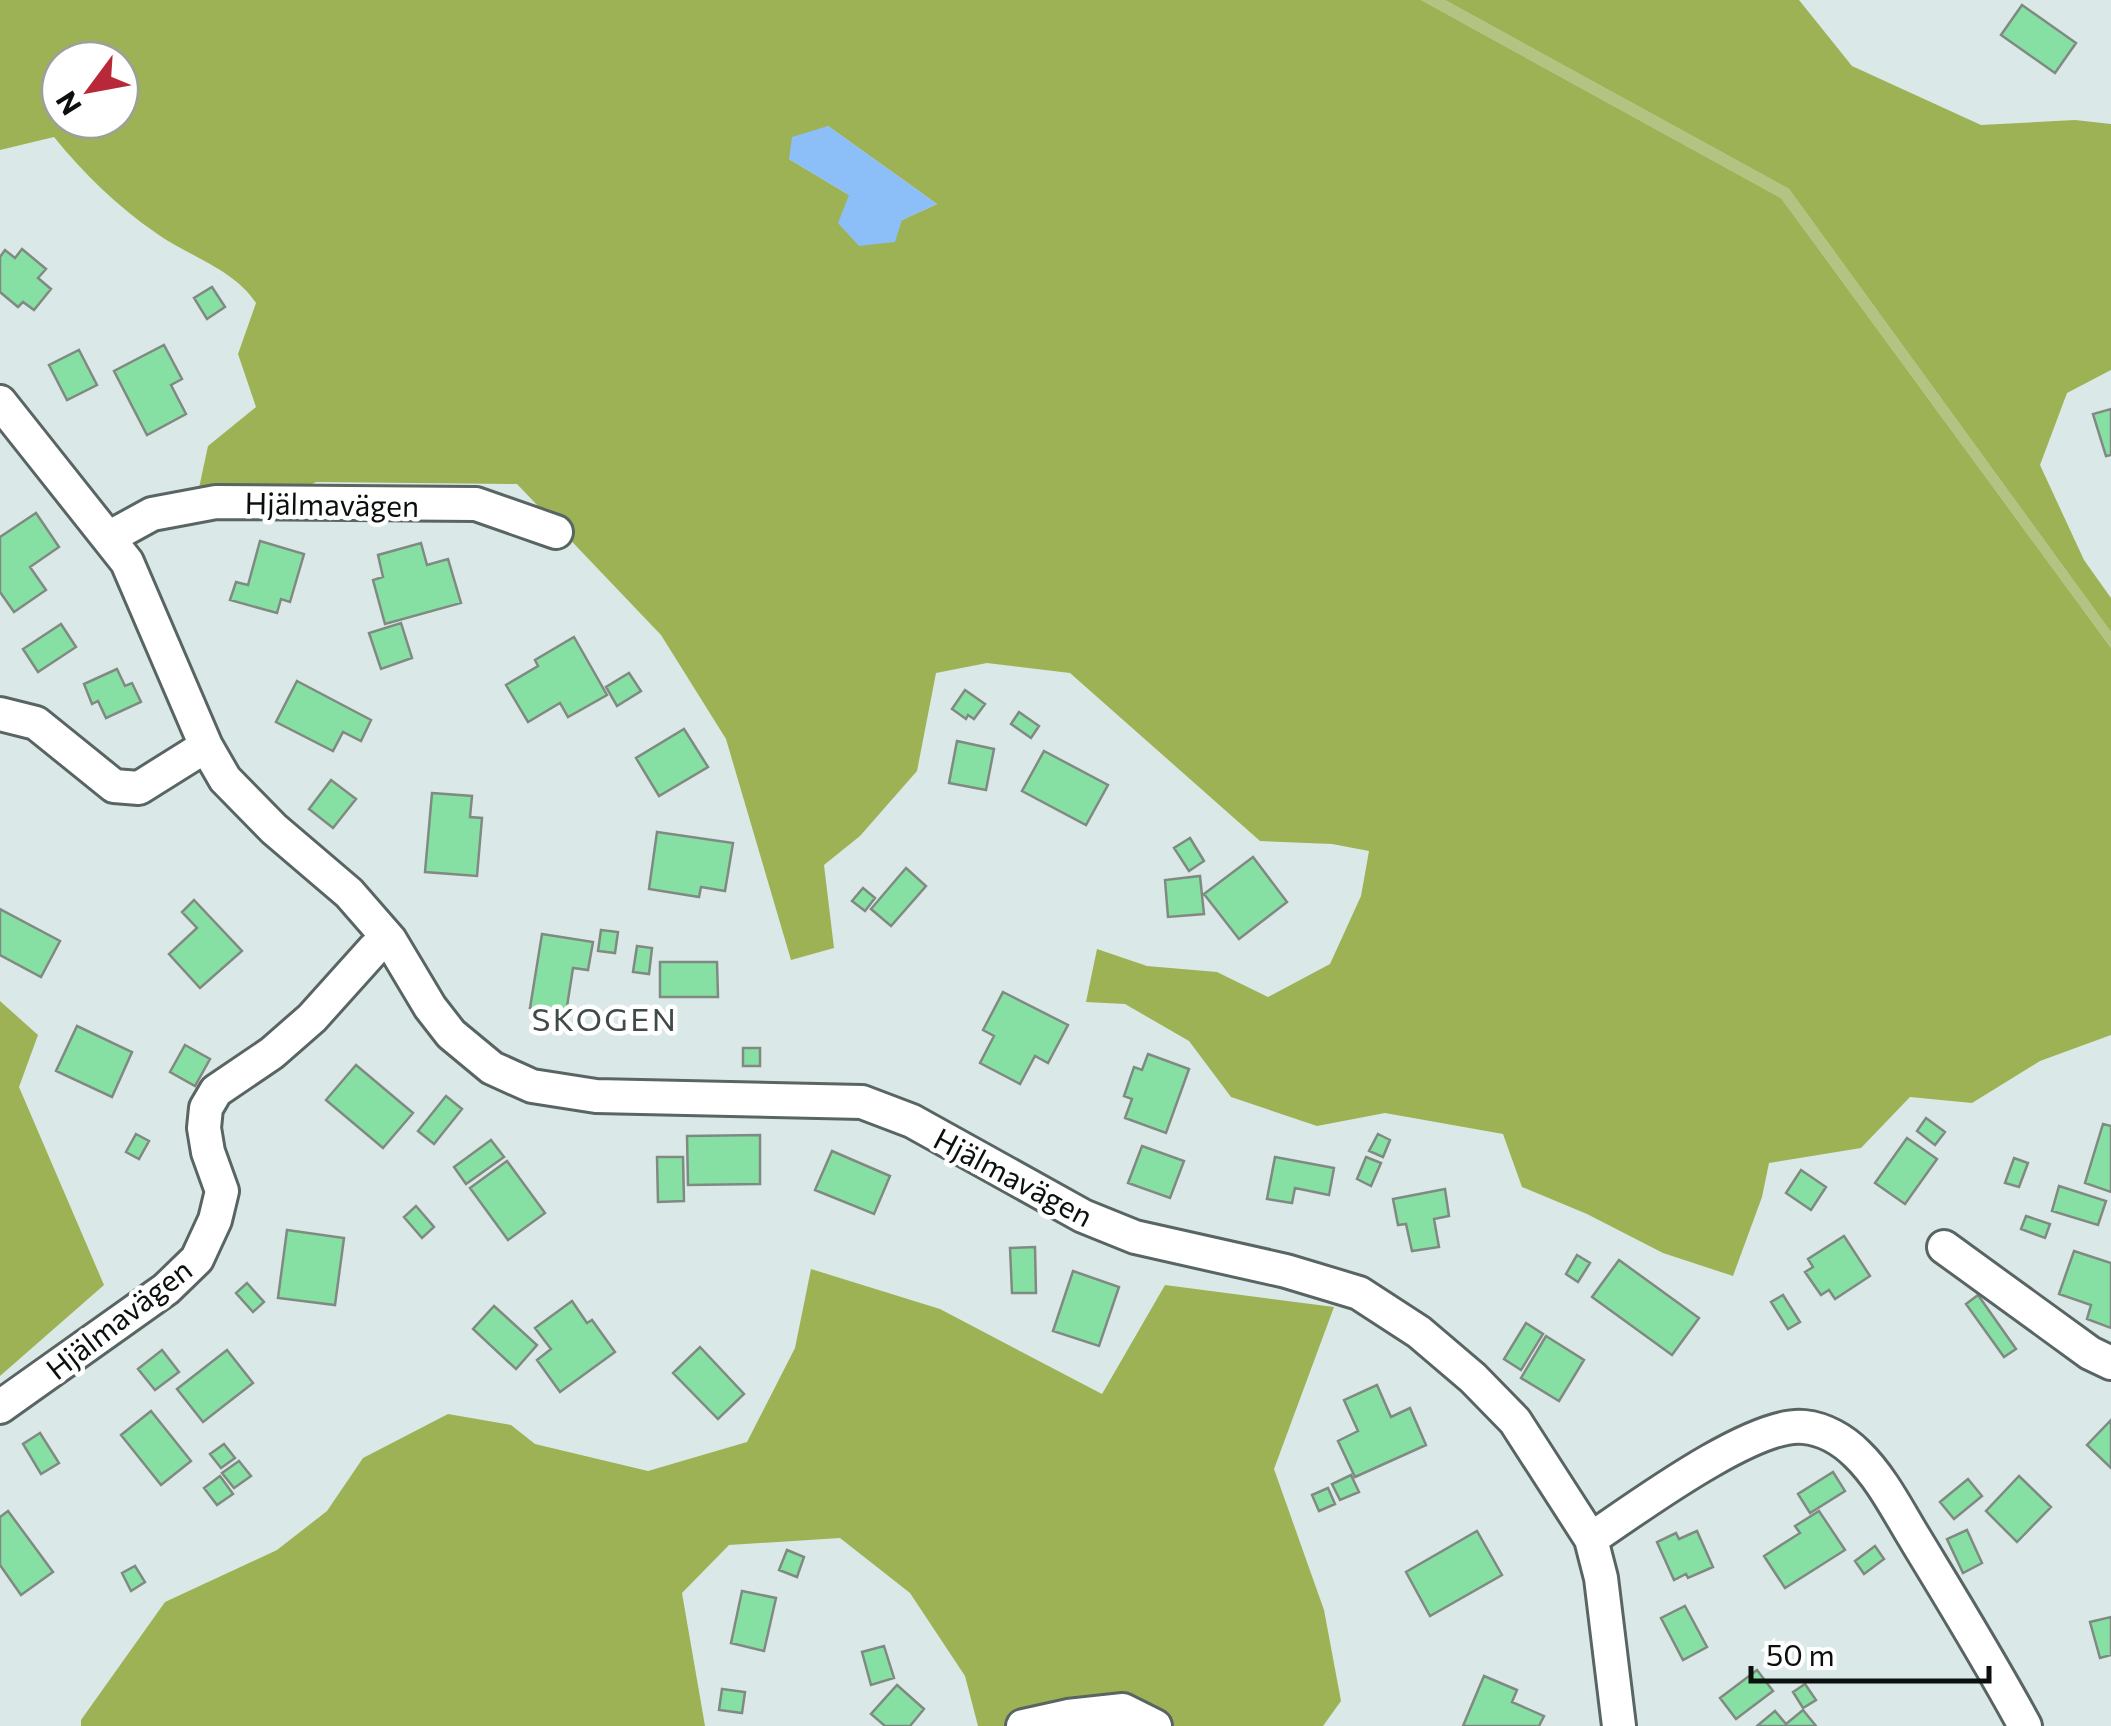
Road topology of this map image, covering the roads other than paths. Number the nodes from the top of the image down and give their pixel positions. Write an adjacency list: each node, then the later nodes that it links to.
1 (0, 402): 3 (street, Hjälmavägen)
2 (556, 532): 3 (street, Hjälmavägen)
3 (110, 537): 5 (street, Hjälmavägen)
4 (0, 714): 5 (street)
5 (206, 746): 6 (street, Hjälmavägen)
6 (390, 940): 9 (street, Hjälmavägen); 10 (street, Hjälmavägen)
7 (1944, 1247): 8 (street)
8 (2111, 1362)
9 (0, 1408)
10 (1591, 1539): 13 (street, Hjälmavägen); 14 (street)
11 (1023, 1726): 12 (street)
12 (1155, 1726)
13 (1620, 1726)
14 (2025, 1726)

